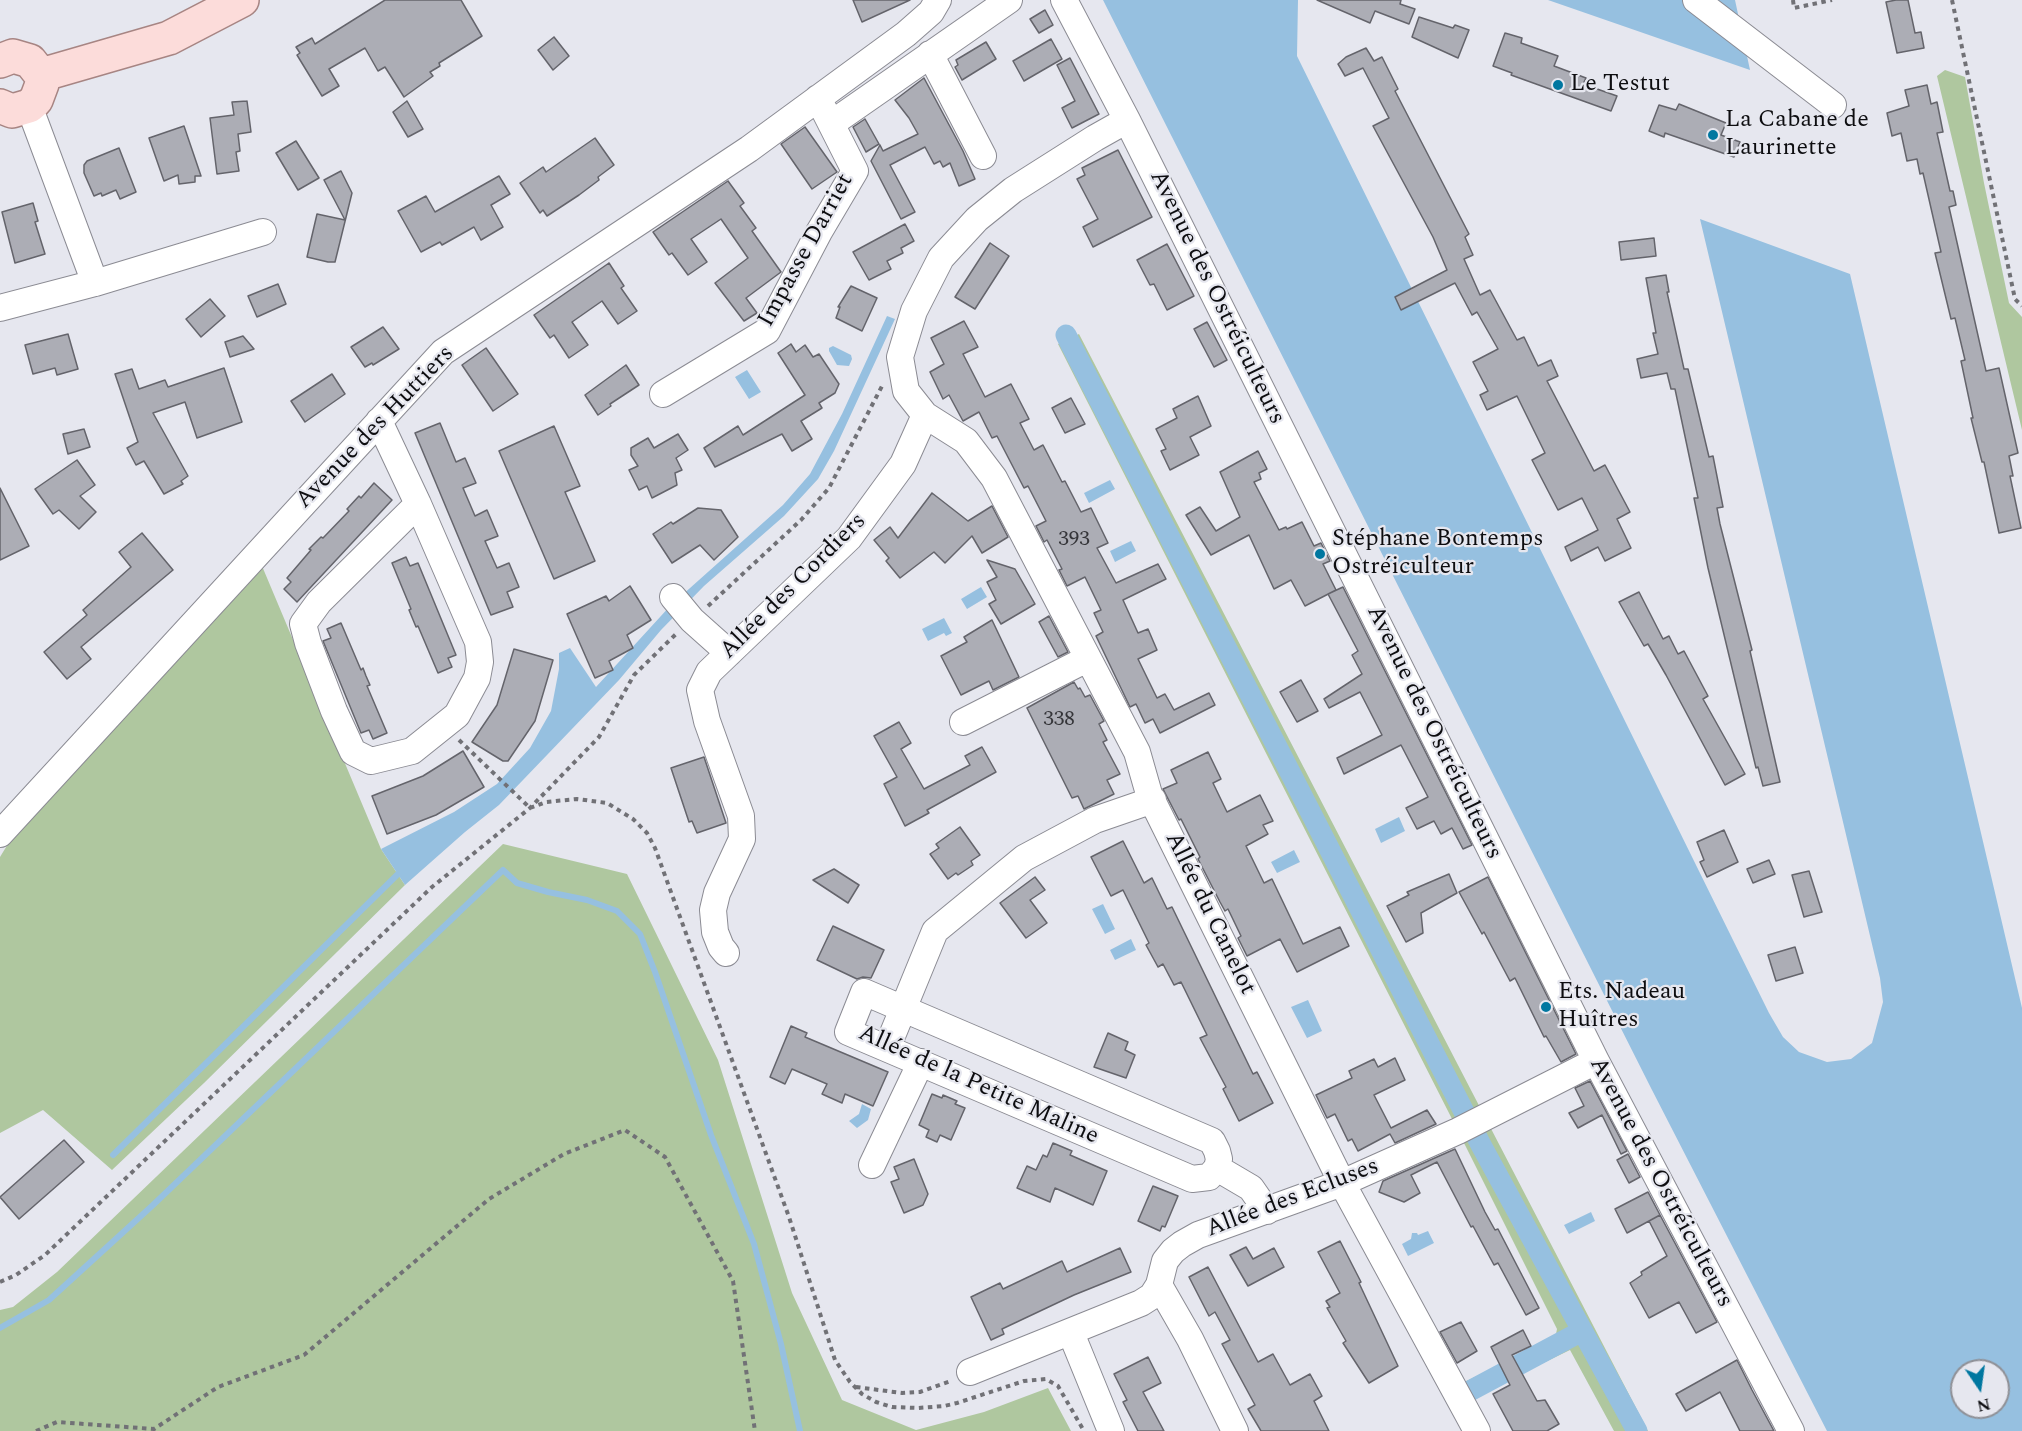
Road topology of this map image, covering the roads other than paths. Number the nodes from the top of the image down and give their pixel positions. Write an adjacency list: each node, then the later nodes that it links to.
1 (242, 0): 8 (main road)
2 (938, 0): 9 (street, Avenue des Huttiers)
3 (1009, 0): 6 (street)
4 (1064, 0): 12 (street, Avenue des Ostréiculteurs)
5 (1696, 0): 10 (street)
6 (930, 54): 13 (street); 14 (street)
7 (2, 55): 8 (main road)
8 (40, 75): 11 (main road)
9 (818, 98): 13 (street, Impasse Darriet); 20 (street, Avenue des Huttiers)
10 (1833, 105)
11 (15, 106): 16 (street)
12 (1127, 120): 19 (street); 31 (street, Avenue des Ostréiculteurs)
13 (831, 123): 18 (street, Impasse Darriet)
14 (983, 156)
15 (262, 232): 16 (street)
16 (95, 283): 17 (street)
17 (0, 308)
18 (663, 394)
19 (925, 416): 23 (street, Allée des Cordiers); 24 (street, Allée du Canelot)
20 (379, 421): 21 (street); 27 (street, Avenue des Huttiers)
21 (418, 504): 21 (street)
22 (673, 597): 23 (street)
23 (729, 653): 28 (street, Allée des Cordiers)
24 (1087, 659): 25 (street); 26 (street, Allée du Canelot)
25 (963, 722)
26 (1153, 800): 29 (street); 35 (street, Allée du Canelot)
27 (0, 834)
28 (726, 953)
29 (903, 1009): 30 (street); 30 (street, Allée de la Petite Maline); 34 (street, Allée de la Petite Maline)
30 (887, 1048): 32 (street, Allée de la Petite Maline)
31 (1596, 1060): 35 (street, Allée des Ecluses); 43 (street, Avenue des Ostréiculteurs)
32 (921, 1062): 33 (street); 34 (street, Allée de la Petite Maline)
33 (872, 1165)
34 (1217, 1168): 36 (street)
35 (1342, 1183): 36 (street, Allée des Ecluses); 42 (street, Allée du Canelot)
36 (1267, 1211): 37 (street, Allée des Ecluses)
37 (1159, 1285): 38 (street); 41 (street)
38 (1071, 1333): 39 (street); 40 (street)
39 (970, 1372)
40 (1111, 1431)
41 (1235, 1431)
42 (1477, 1431)
43 (1791, 1431)

